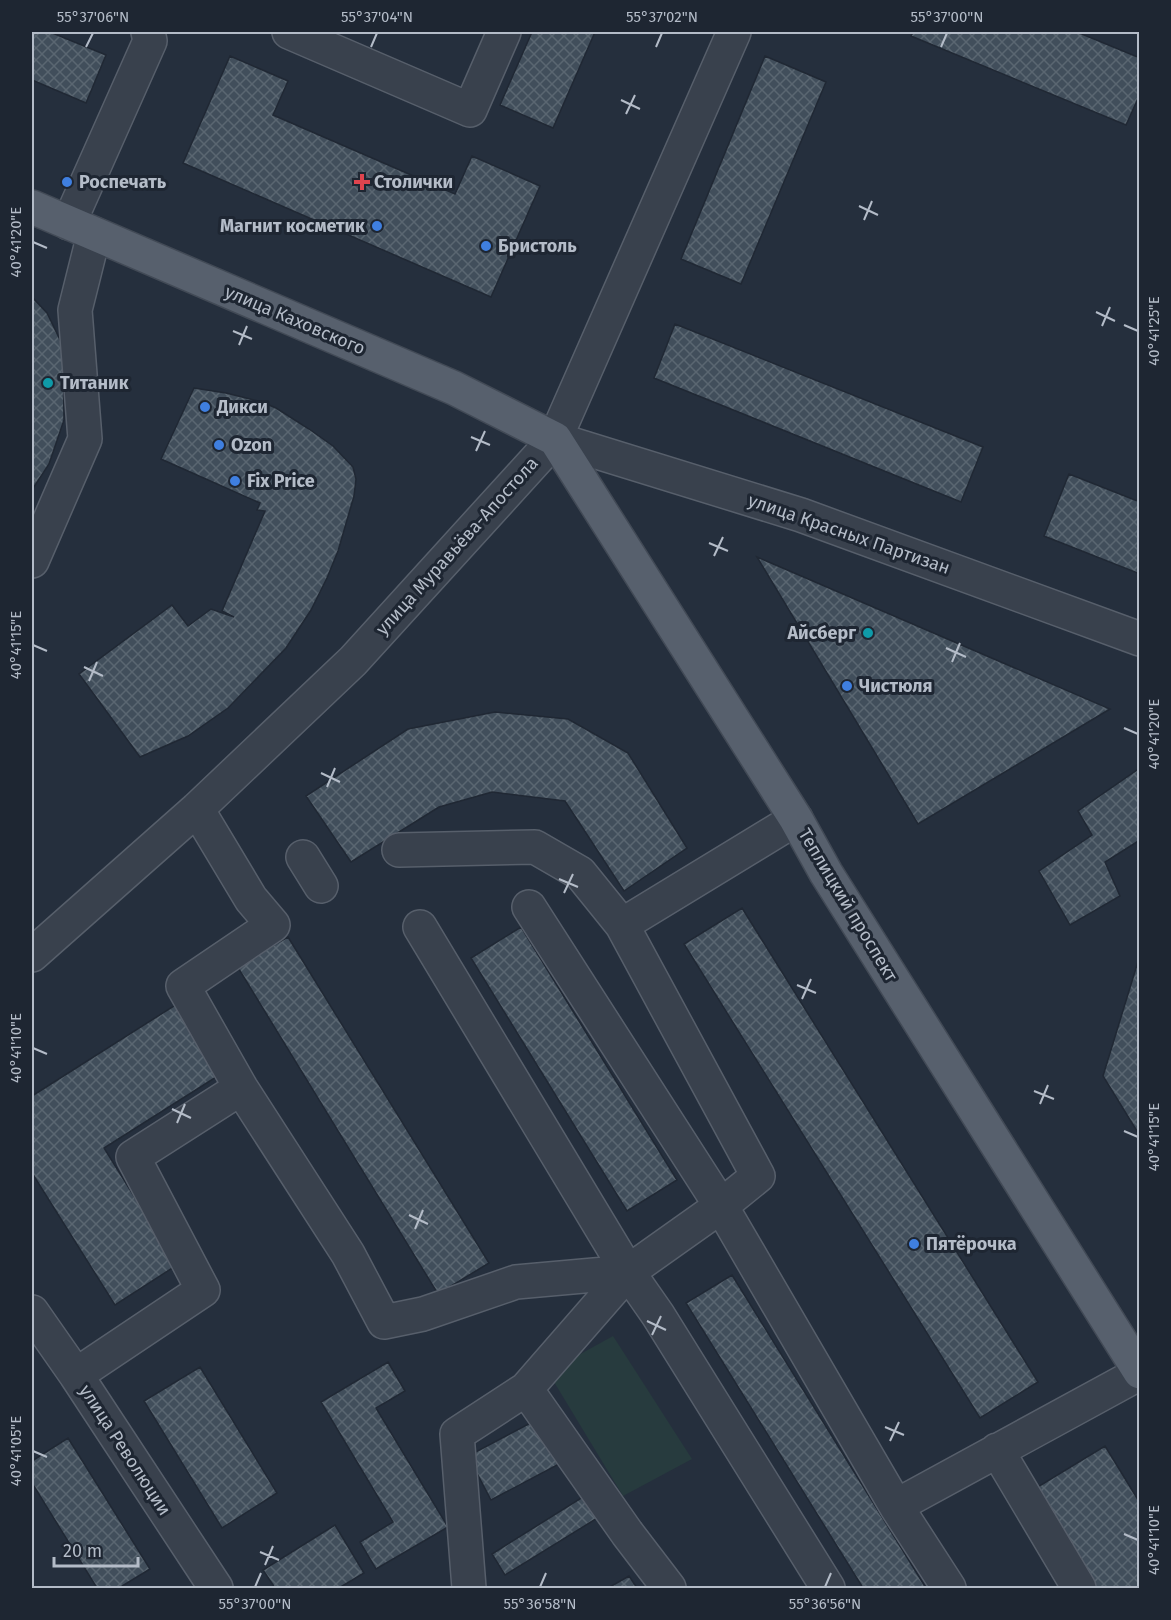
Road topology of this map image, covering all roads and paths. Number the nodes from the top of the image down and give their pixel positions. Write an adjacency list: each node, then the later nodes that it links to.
1 (289, 32): 2 (street)
2 (504, 32)
3 (734, 32): 7 (street, улица Муравьёва-Апостола)
4 (141, 35): 6 (street)
5 (32, 207): 6 (main road, улица Каховского)
6 (82, 228): 7 (main road, улица Каховского); 8 (street)
7 (555, 439): 9 (street, улица Красных Партизан); 10 (street, улица Муравьёва-Апостола); 11 (main road, Теплицкий проспект)
8 (32, 561)
9 (1140, 639)
10 (196, 809): 18 (street, улица Муравьёва-Апостола); 19 (street)
11 (796, 819): 16 (street); 23 (main road, Теплицкий проспект)
12 (399, 850): 16 (street)
13 (303, 857): 14 (street)
14 (321, 886)
15 (529, 907): 20 (street)
16 (622, 924): 20 (street)
17 (420, 927): 21 (street)
18 (32, 955)
19 (241, 1088): 21 (street); 24 (street)
20 (721, 1206): 21 (street); 27 (street)
21 (628, 1272): 25 (street); 31 (street)
22 (32, 1312): 24 (street, улица Революции)
23 (1140, 1372): 26 (street)
24 (76, 1375): 28 (street, улица Революции)
25 (526, 1389): 29 (street); 30 (street)
26 (997, 1450): 27 (street); 33 (street)
27 (896, 1506): 32 (street)
28 (216, 1588)
29 (469, 1588)
30 (669, 1588)
31 (828, 1588)
32 (949, 1588)
33 (1079, 1588)

